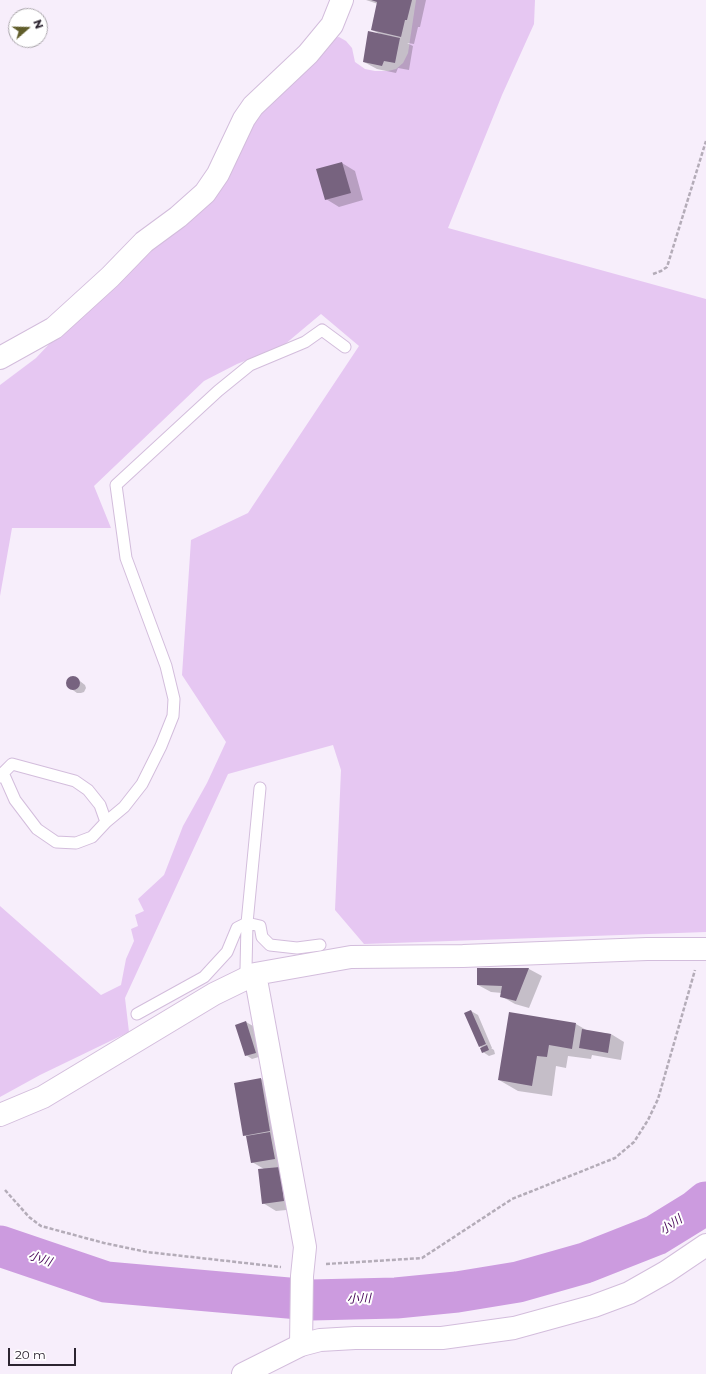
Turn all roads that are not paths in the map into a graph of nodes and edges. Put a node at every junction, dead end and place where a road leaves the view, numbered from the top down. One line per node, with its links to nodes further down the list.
1 (342, 0): 3 (street)
2 (344, 347): 6 (lane)
3 (0, 358)
4 (1, 775): 6 (lane); 6 (lane)
5 (260, 788): 7 (lane)
6 (106, 822)
7 (247, 923): 8 (lane); 10 (lane); 11 (lane)
8 (320, 945)
9 (704, 949): 10 (street)
10 (252, 975): 12 (street); 14 (street)
11 (137, 1014)
12 (0, 1115)
13 (706, 1245): 14 (street)
14 (302, 1334): 15 (street)
15 (243, 1374)

